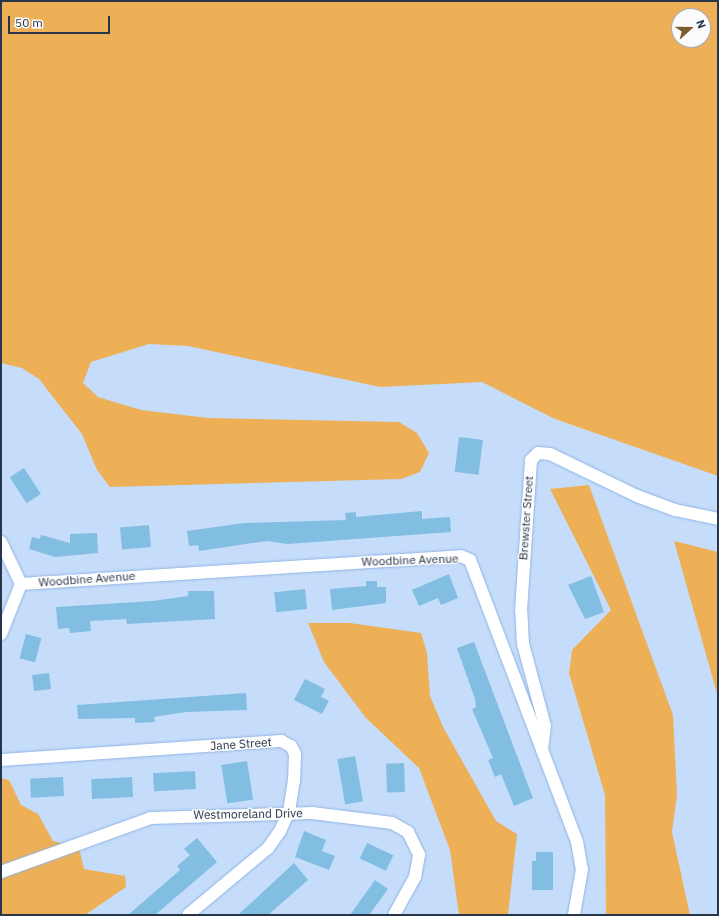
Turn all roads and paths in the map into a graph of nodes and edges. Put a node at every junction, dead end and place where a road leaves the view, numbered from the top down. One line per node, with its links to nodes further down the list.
1 (718, 519): 5 (street, Brewster Street)
2 (1, 542): 3 (street, Woodbine Avenue)
3 (21, 584): 4 (street); 5 (street, Woodbine Avenue)
4 (1, 634)
5 (542, 751): 11 (street, Woodbine Avenue)
6 (1, 760): 7 (street, Jane Street)
7 (289, 811): 8 (street, Westmoreland Drive); 9 (street, Jane Street); 10 (street, Westmoreland Drive)
8 (1, 872)
9 (188, 915)
10 (394, 915)
11 (574, 915)

